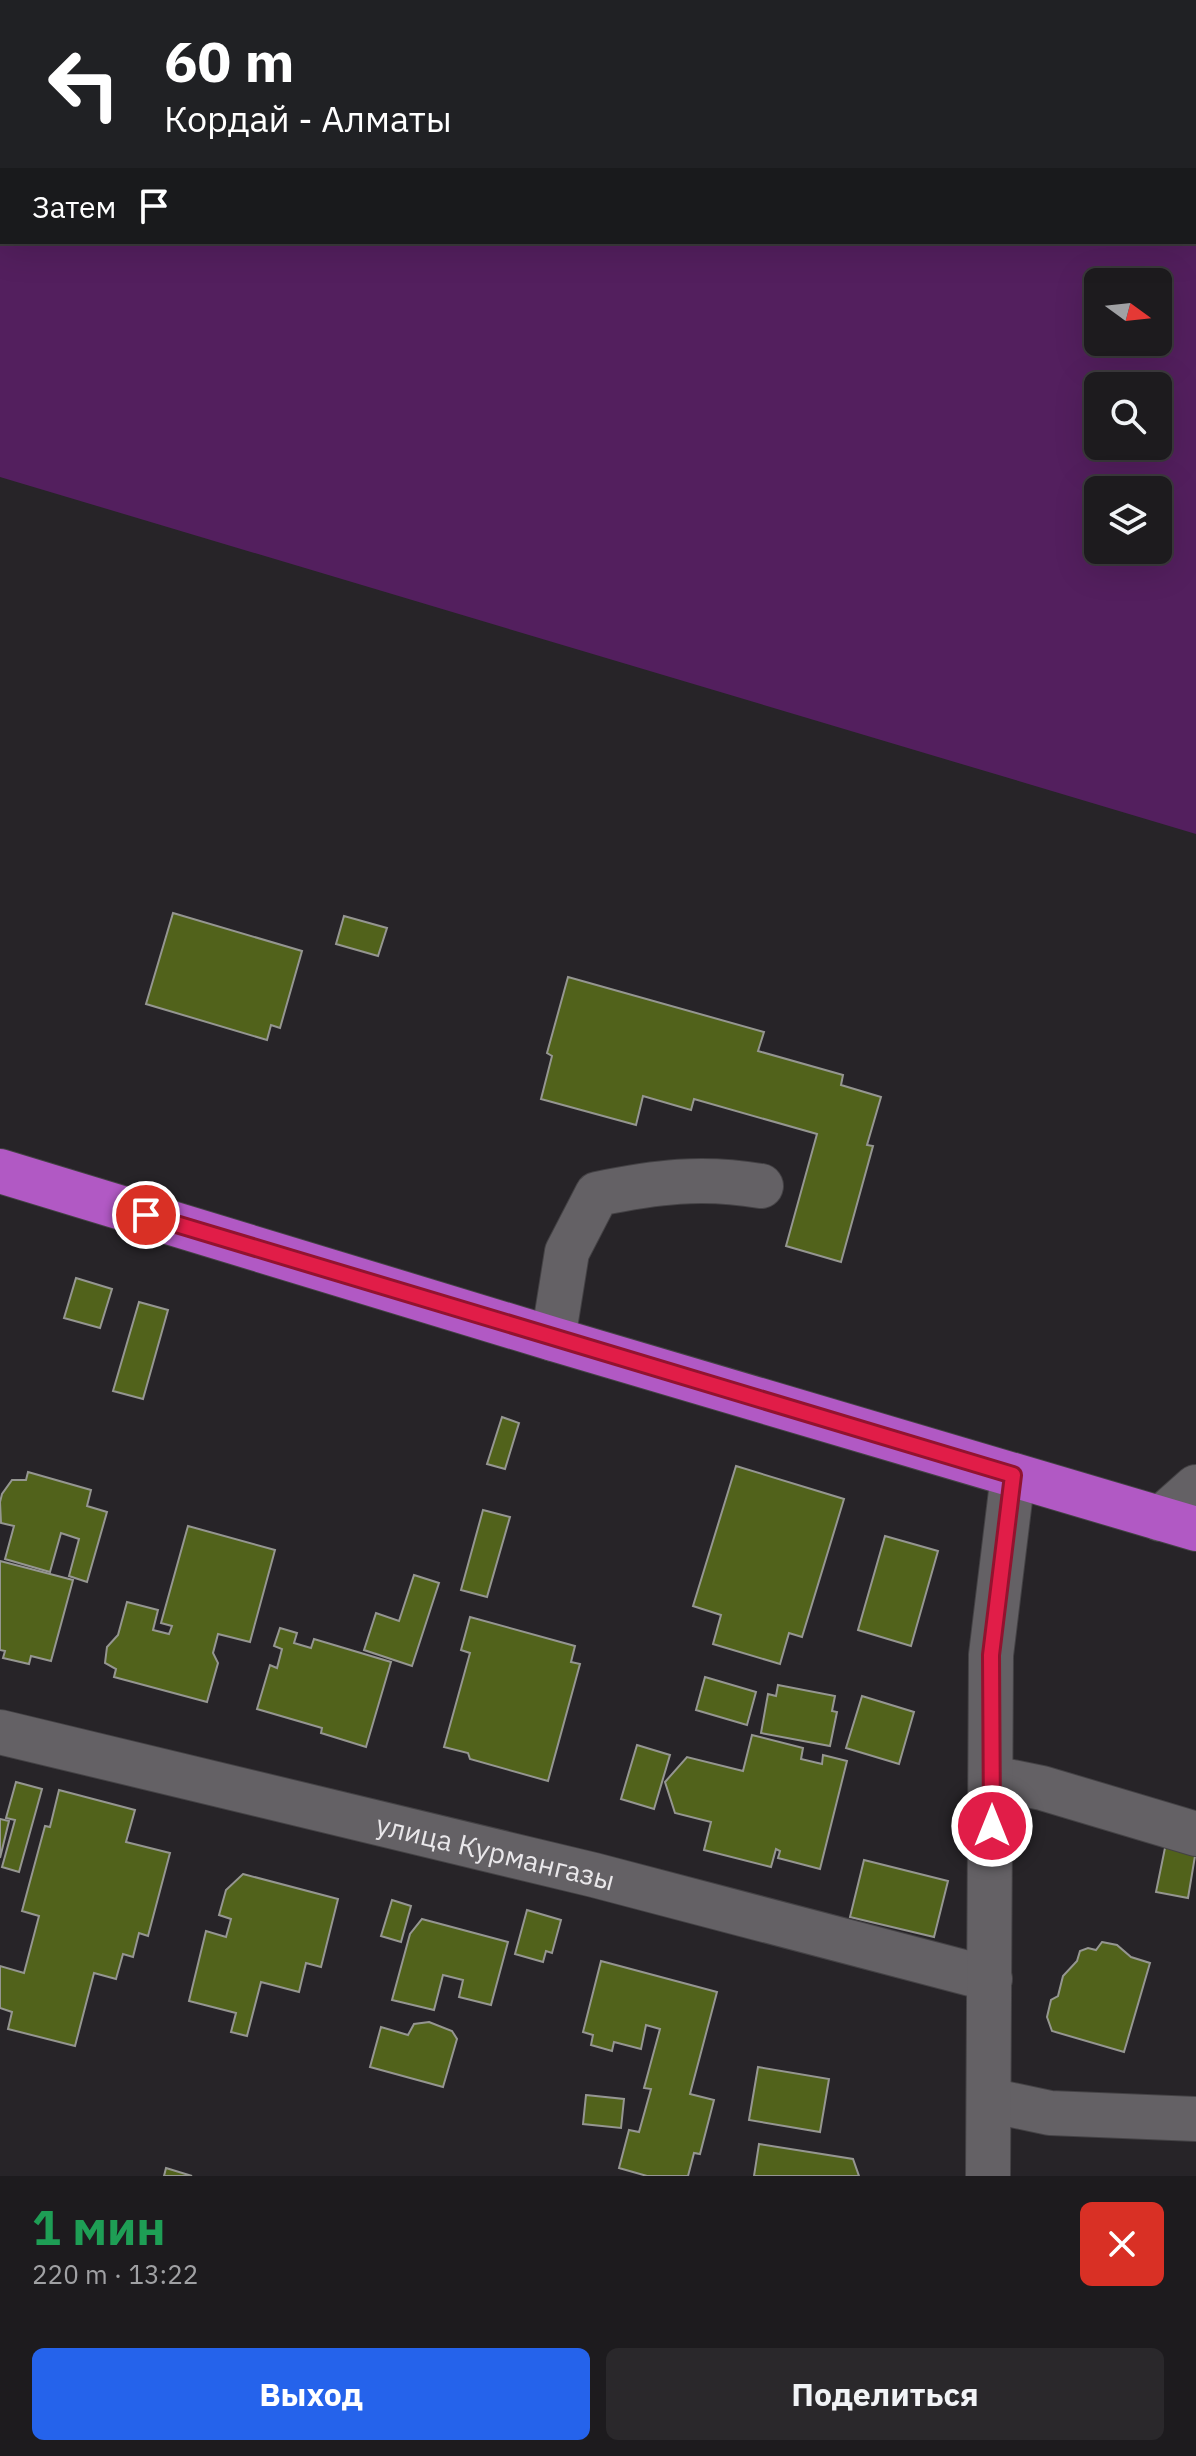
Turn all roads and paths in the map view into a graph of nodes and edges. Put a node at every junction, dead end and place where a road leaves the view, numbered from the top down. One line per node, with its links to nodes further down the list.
1 (0, 1171): 3 (highway)
2 (761, 1186): 3 (street)
3 (553, 1339): 4 (highway)
4 (1013, 1475): 6 (highway); 8 (street)
5 (1196, 1487): 6 (street)
6 (1178, 1524)
7 (0, 1732): 10 (street, улица Курмангазы)
8 (992, 1778): 9 (street); 10 (street)
9 (1196, 1834)
10 (990, 1979): 11 (street)
11 (989, 2100): 12 (street); 13 (street)
12 (1196, 2119)
13 (988, 2176)

